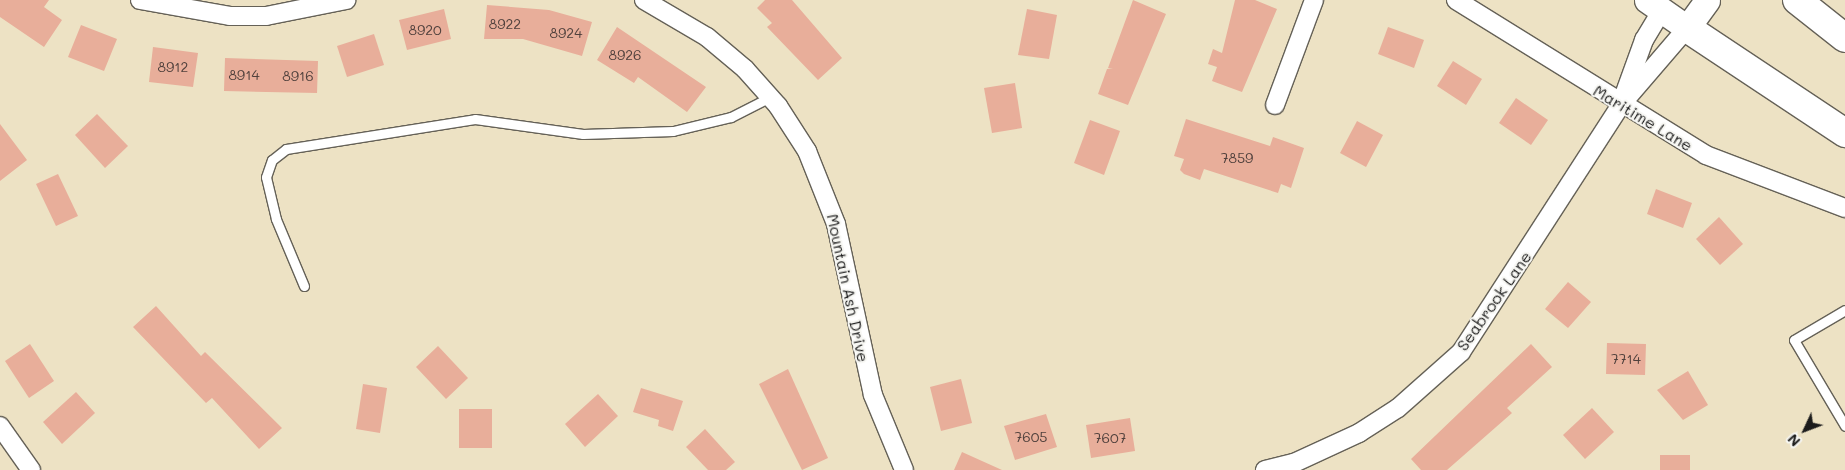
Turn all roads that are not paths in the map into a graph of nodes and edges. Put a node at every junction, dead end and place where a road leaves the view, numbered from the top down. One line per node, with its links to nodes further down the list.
1 (140, 0): 9 (street)
2 (346, 0): 9 (street)
3 (644, 0): 12 (street, Mountain Ash Drive)
4 (1314, 0): 13 (street)
5 (1456, 0): 14 (street, Maritime Lane)
6 (1707, 0): 10 (main road)
7 (1797, 0): 11 (highway)
8 (1659, 3): 10 (main road); 14 (street, Seabrook Lane)
9 (190, 5)
10 (1687, 28): 14 (street, Seabrook Lane); 15 (highway)
11 (1845, 38)
12 (770, 97): 17 (lane); 23 (street, Mountain Ash Drive)
13 (1275, 105)
14 (1621, 105): 16 (street, Maritime Lane); 21 (street, Seabrook Lane)
15 (1845, 133)
16 (1845, 208)
17 (304, 286)
18 (1845, 310): 20 (lane)
19 (0, 426): 22 (street)
20 (1845, 426)
21 (1295, 467): 24 (street, Seabrook Lane)
22 (31, 470)
23 (904, 470)
24 (1265, 470)

